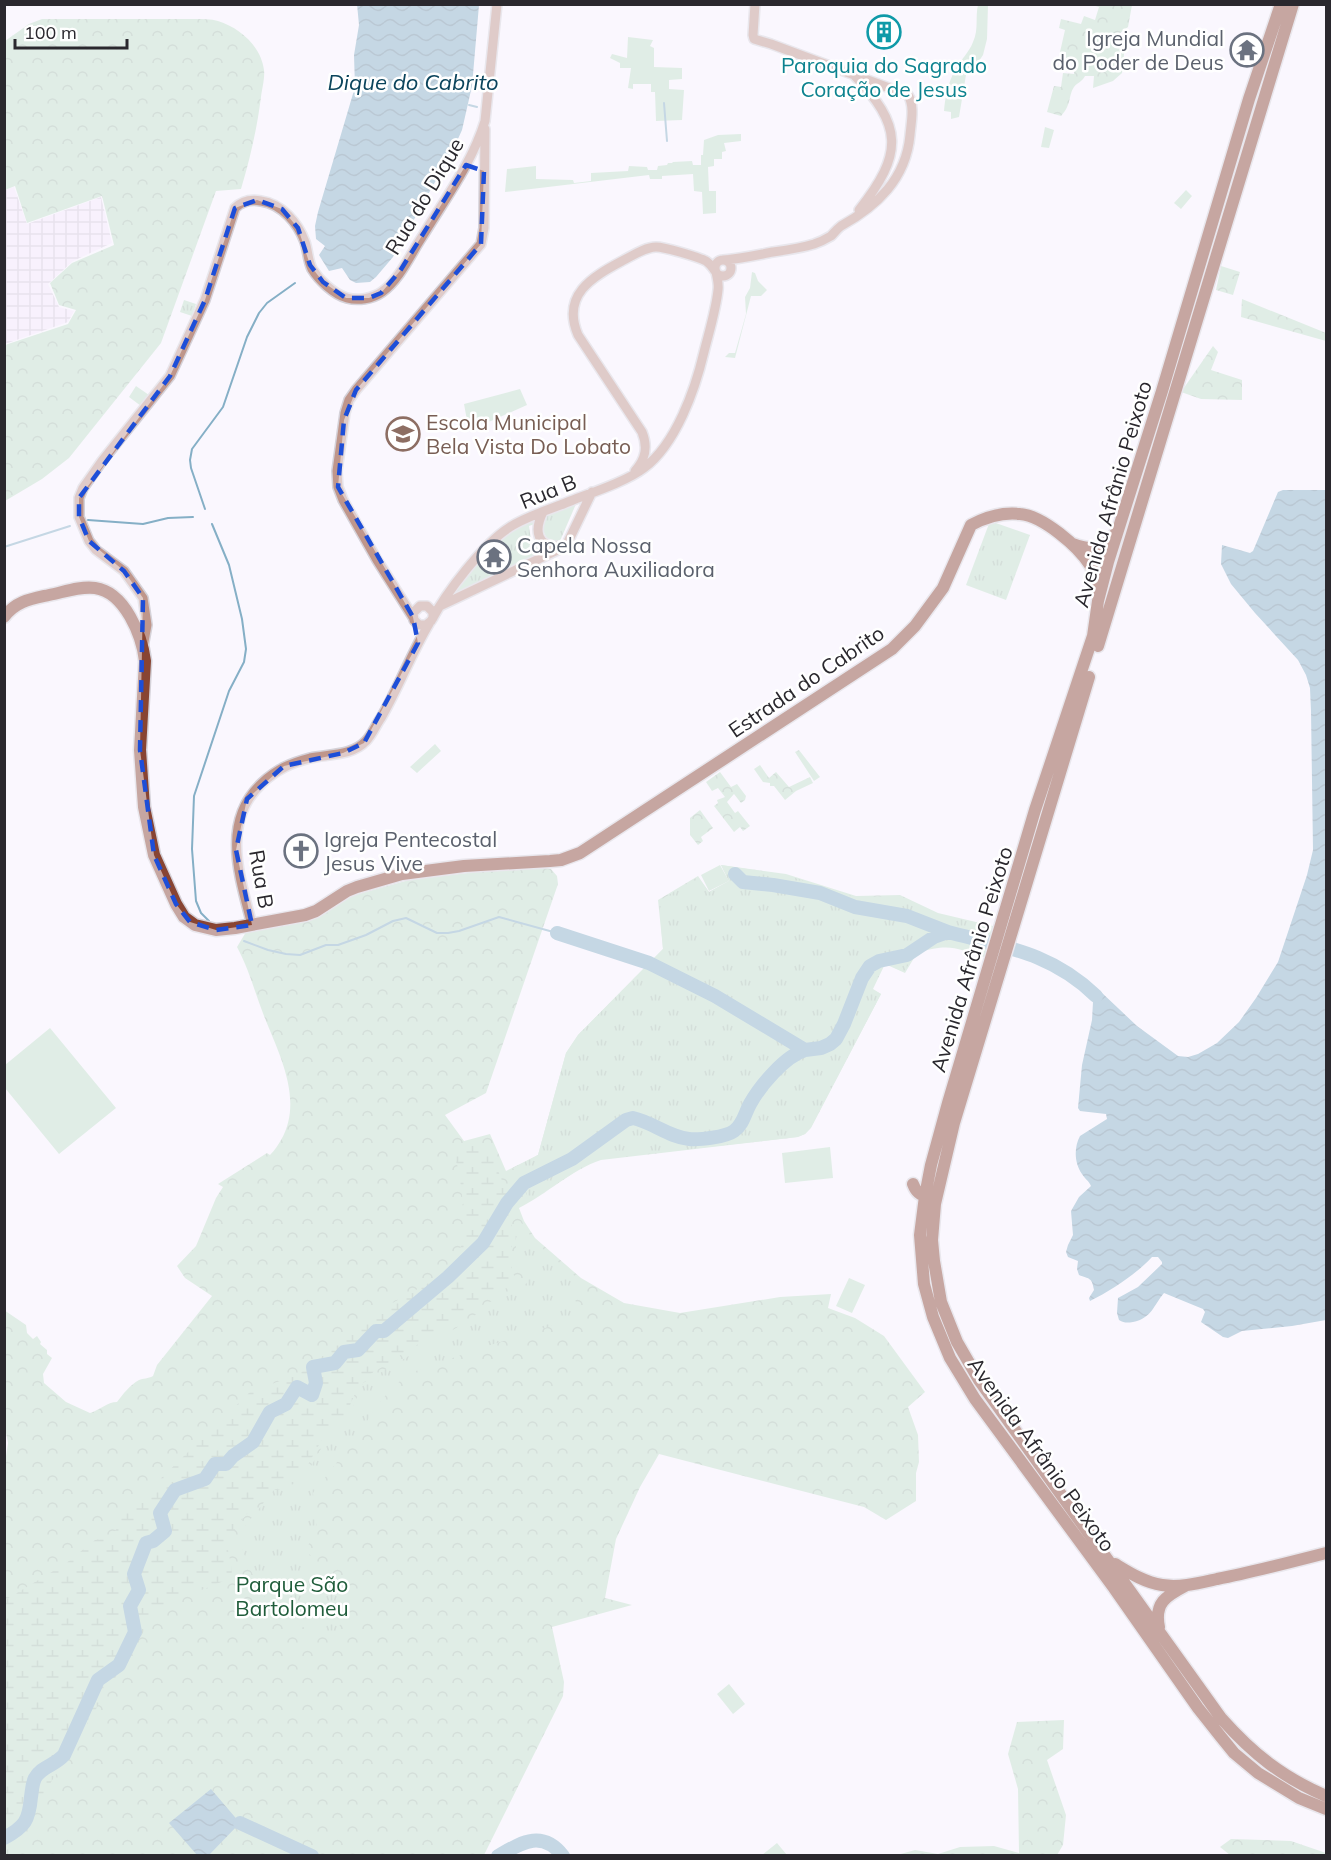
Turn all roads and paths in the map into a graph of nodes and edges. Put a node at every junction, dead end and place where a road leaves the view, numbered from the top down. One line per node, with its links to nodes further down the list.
1 (497, 4): 6 (street, Rua do Dique)
2 (755, 4): 5 (street)
3 (1281, 4): 21 (main road, Avenida Afrânio Peixoto)
4 (1293, 4): 27 (main road, Avenida Afrânio Peixoto)
5 (852, 73): 9 (street); 10 (street)
6 (485, 121): 7 (street, Rua do Dique); 8 (street)
7 (466, 165): 8 (street); 36 (street, Rua do Dique)
8 (484, 171): 28 (street)
9 (880, 180): 10 (street); 11 (street)
10 (890, 187): 11 (street)
11 (852, 219): 12 (street)
12 (742, 258): 13 (street); 16 (street)
13 (722, 260): 14 (street); 15 (street); 16 (street)
14 (706, 261): 15 (street); 18 (street)
15 (716, 271): 16 (street); 17 (street, Rua B)
16 (729, 272): 17 (street)
17 (718, 288): 18 (street, Rua B)
18 (631, 475): 19 (street, Rua B)
19 (592, 492): 20 (street, Rua B); 23 (street)
20 (543, 512): 23 (street); 31 (street, Rua B)
21 (1118, 531): 24 (main road); 25 (main road, Avenida Afrânio Peixoto)
22 (1072, 543): 24 (main road, Estrada do Cabrito); 26 (main road, Estrada do Cabrito); 37 (main road, Estrada do Cabrito)
23 (566, 546): 31 (street)
24 (1101, 547): 25 (main road)
25 (1106, 562): 26 (main road); 27 (main road); 29 (main road, Avenida Afrânio Peixoto)
26 (1091, 566): 29 (main road, Estrada do Cabrito)
27 (1122, 566): 38 (main road, Avenida Afrânio Peixoto)
28 (399, 595): 30 (street); 33 (street)
29 (1098, 601): 38 (main road, Avenida Afrânio Peixoto)
30 (425, 606): 31 (street); 33 (street); 34 (street)
31 (440, 606): 34 (street, Rua B)
32 (4, 617): 36 (main road)
33 (413, 618): 34 (street); 35 (street)
34 (431, 621): 35 (street, Rua B)
35 (418, 644): 37 (street, Rua B)
36 (143, 647): 37 (main road)
37 (252, 925)
38 (1007, 926): 39 (main road, Avenida Afrânio Peixoto)
39 (996, 966): 41 (main road, Avenida Afrânio Peixoto); 42 (main road, Avenida Afrânio Peixoto)
40 (913, 1184): 42 (main road)
41 (937, 1191): 42 (main road); 44 (main road, Avenida Afrânio Peixoto)
42 (925, 1196): 48 (main road, Avenida Afrânio Peixoto)
43 (1326, 1553): 45 (main road)
44 (1109, 1561): 45 (main road); 46 (main road, Avenida Afrânio Peixoto)
45 (1187, 1586): 46 (main road)
46 (1160, 1631): 47 (main road, Avenida Afrânio Peixoto)
47 (1326, 1796)
48 (1326, 1809)

